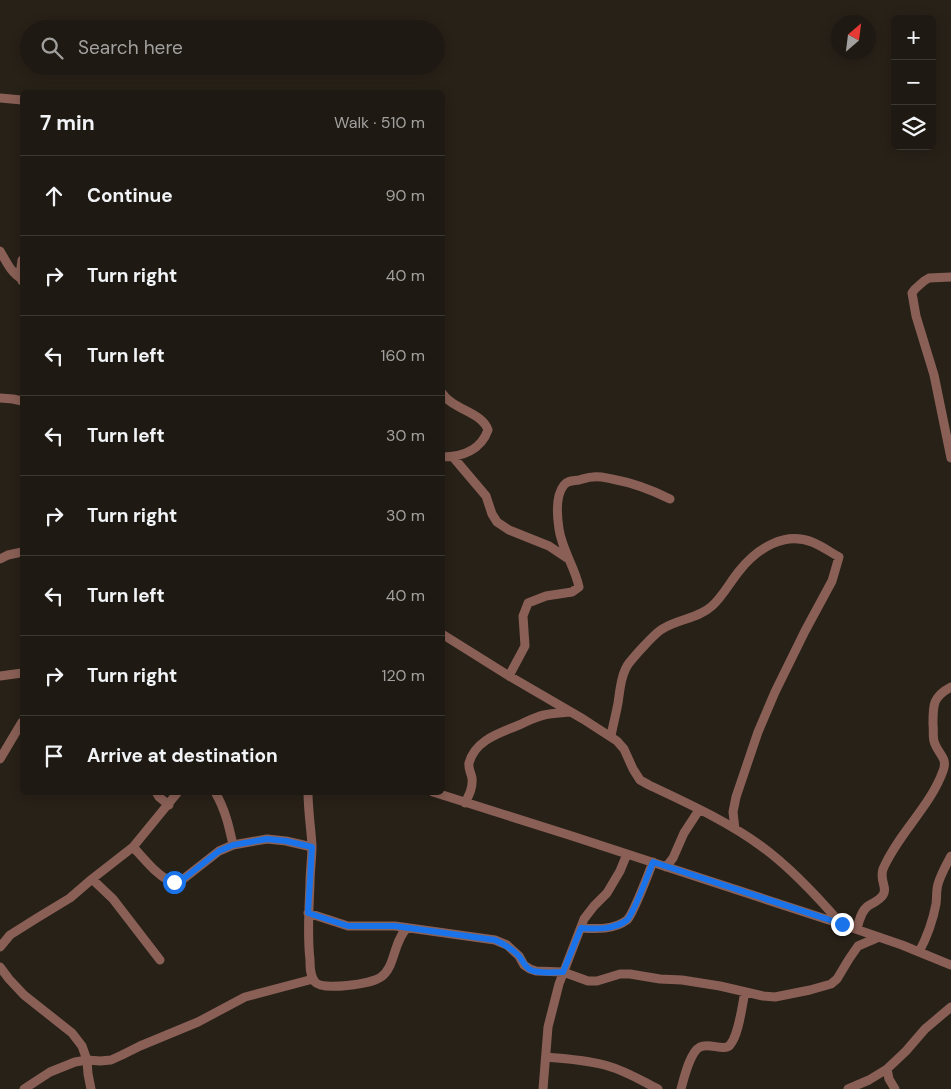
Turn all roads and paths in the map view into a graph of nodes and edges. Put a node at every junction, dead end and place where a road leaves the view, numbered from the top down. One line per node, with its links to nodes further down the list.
1 (0, 98): 2 (street)
2 (20, 100)
3 (0, 251): 5 (street)
4 (951, 278): 9 (street)
5 (20, 279)
6 (445, 397): 11 (street)
7 (0, 398): 8 (street)
8 (20, 401)
9 (950, 447): 12 (street)
10 (445, 456): 11 (street)
11 (453, 456): 15 (street)
12 (951, 458)
13 (670, 498): 15 (street)
14 (20, 552): 16 (street)
15 (568, 558): 20 (street)
16 (0, 559)
17 (445, 636): 20 (street)
18 (20, 673): 19 (street)
19 (0, 676)
20 (509, 676): 22 (street)
21 (951, 688): 47 (street)
22 (571, 712): 24 (street); 31 (street)
23 (20, 725): 25 (street)
24 (611, 736): 33 (street); 34 (street)
25 (0, 759)
26 (158, 795): 32 (street)
27 (176, 795): 32 (street)
28 (217, 795): 35 (street)
29 (308, 795): 37 (street)
30 (441, 795): 31 (street)
31 (464, 803): 38 (street)
32 (169, 805): 36 (street)
33 (699, 810): 34 (street); 41 (street)
34 (735, 829): 44 (street)
35 (233, 845): 36 (street); 37 (street)
36 (134, 847): 42 (street)
37 (312, 847): 43 (street)
38 (627, 854): 40 (street); 46 (street)
39 (951, 856): 50 (street)
40 (653, 862): 41 (street); 46 (street)
41 (666, 867): 44 (street)
42 (92, 879): 49 (street); 51 (street)
43 (308, 913): 45 (street); 55 (street)
44 (842, 924): 47 (street)
45 (407, 928): 54 (street); 55 (street)
46 (581, 928): 54 (street)
47 (857, 929): 48 (street)
48 (879, 938): 50 (street); 56 (street)
49 (0, 947)
50 (919, 952): 52 (street)
51 (160, 960)
52 (950, 962)
53 (0, 967): 59 (street)
54 (563, 972): 56 (street); 58 (street)
55 (313, 980): 59 (street)
56 (745, 992): 65 (street)
57 (951, 1007): 60 (street)
58 (546, 1057): 63 (street); 64 (street)
59 (87, 1060): 61 (street); 62 (street)
60 (887, 1070): 66 (street); 67 (street)
61 (24, 1089)
62 (91, 1089)
63 (543, 1089)
64 (658, 1089)
65 (681, 1089)
66 (848, 1089)
67 (895, 1089)

